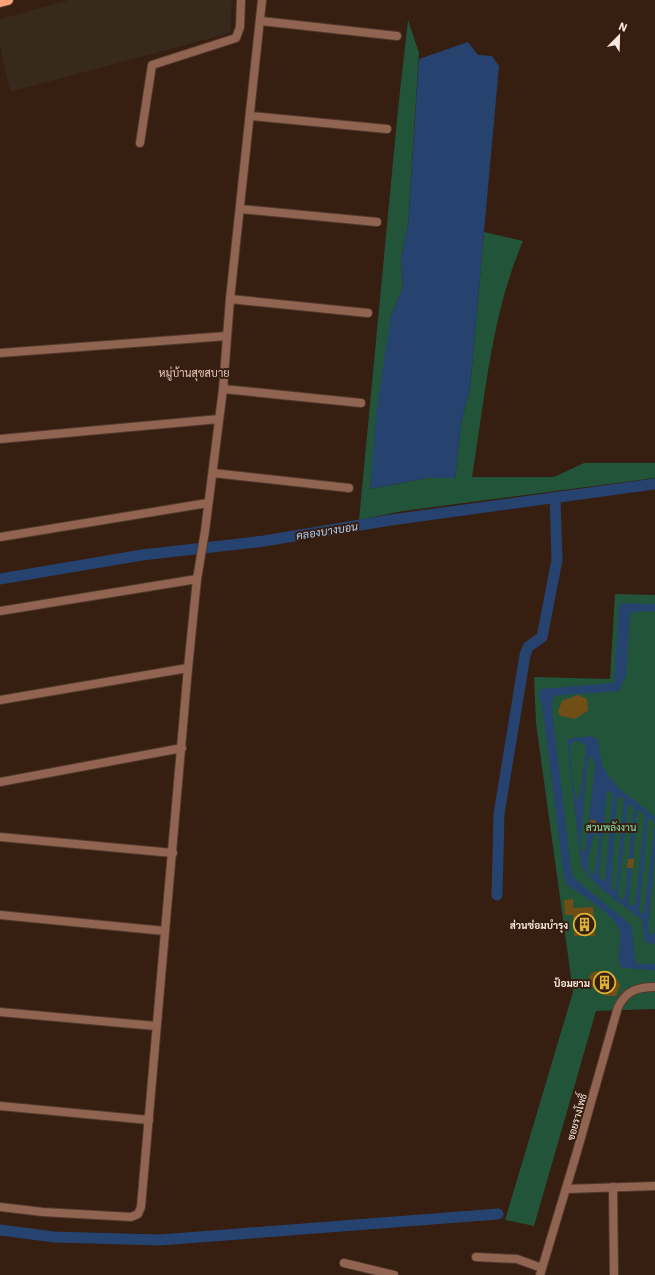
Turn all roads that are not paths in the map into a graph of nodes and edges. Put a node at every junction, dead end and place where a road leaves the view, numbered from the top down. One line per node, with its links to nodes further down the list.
1 (8, 0): 4 (main road)
2 (241, 0): 9 (street)
3 (262, 0): 5 (street)
4 (0, 2)
5 (261, 21): 6 (street); 7 (street)
6 (397, 36)
7 (251, 116): 8 (street); 10 (street)
8 (387, 130)
9 (140, 144)
10 (240, 209): 11 (street); 12 (street)
11 (377, 222)
12 (230, 299): 13 (street); 14 (street)
13 (368, 313)
14 (227, 336): 15 (street); 16 (street)
15 (0, 353)
16 (223, 389): 17 (street); 18 (street)
17 (361, 403)
18 (219, 419): 19 (street); 20 (street)
19 (0, 439)
20 (213, 473): 21 (street); 22 (street)
21 (349, 488)
22 (208, 503): 23 (street); 24 (street)
23 (0, 537)
24 (197, 579): 25 (street); 26 (street)
25 (0, 611)
26 (188, 668): 27 (street); 28 (street)
27 (0, 700)
28 (182, 748): 29 (street); 31 (street)
29 (0, 782)
30 (0, 837): 31 (street)
31 (173, 853): 33 (street)
32 (0, 915): 33 (street)
33 (165, 931): 36 (street)
34 (655, 987): 41 (street, ซอยรางโพธิ์)
35 (0, 1012): 36 (street)
36 (156, 1026): 38 (street)
37 (0, 1106): 38 (street)
38 (149, 1120): 42 (street)
39 (655, 1186): 40 (street)
40 (613, 1187): 41 (street); 47 (street)
41 (566, 1189): 45 (street, ซอยรางโพธิ์)
42 (0, 1207)
43 (476, 1257): 45 (street)
44 (344, 1263): 46 (street)
45 (541, 1271)
46 (394, 1275)
47 (614, 1275)

